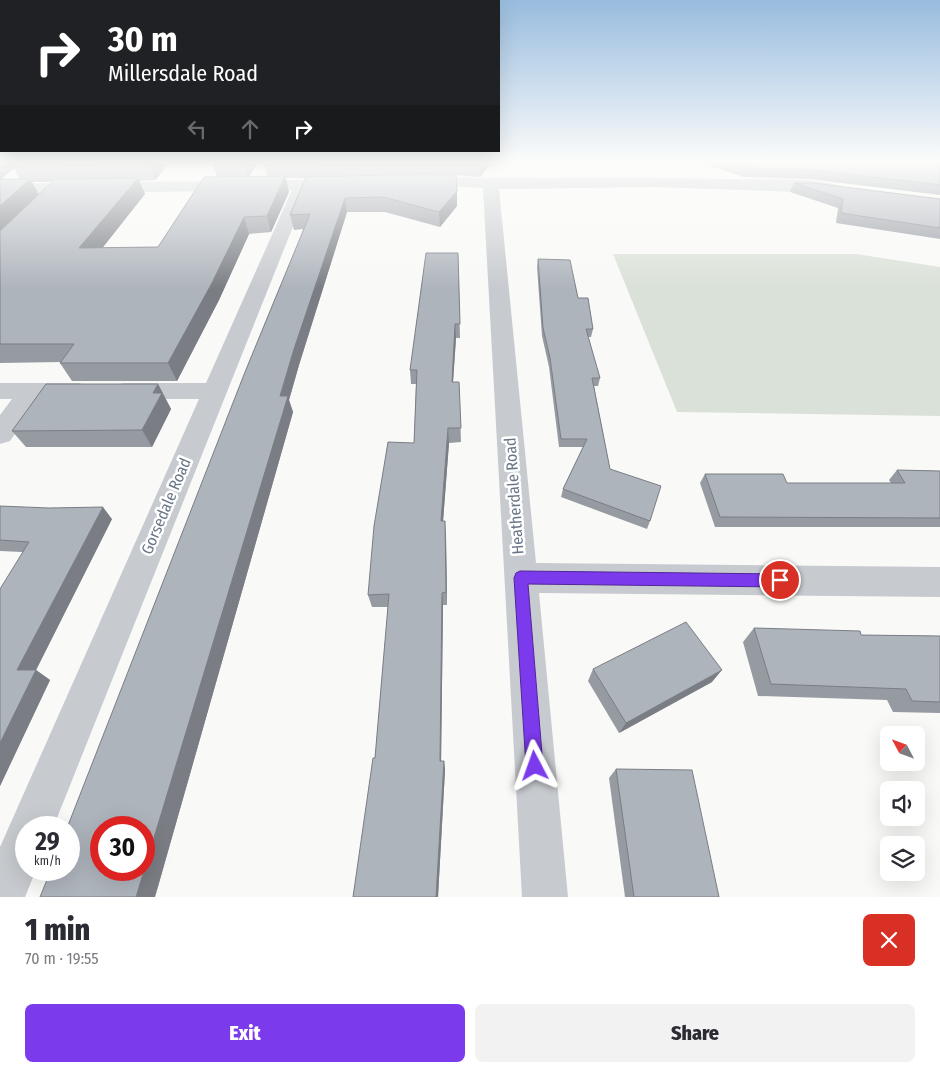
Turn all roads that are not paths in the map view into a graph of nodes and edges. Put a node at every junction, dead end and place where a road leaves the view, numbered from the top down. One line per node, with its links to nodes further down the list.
1 (42, 205): 4 (street)
2 (294, 205): 7 (street, Gorsedale Road)
3 (493, 205): 9 (street, Heatherdale Road)
4 (40, 207)
5 (0, 391): 6 (street)
6 (32, 391): 7 (street); 8 (street)
7 (215, 391): 11 (street, Gorsedale Road)
8 (0, 434)
9 (520, 578): 10 (street); 14 (street, Heatherdale Road)
10 (940, 582)
11 (37, 816)
12 (15, 866): 13 (street)
13 (2, 897)
14 (545, 897)

